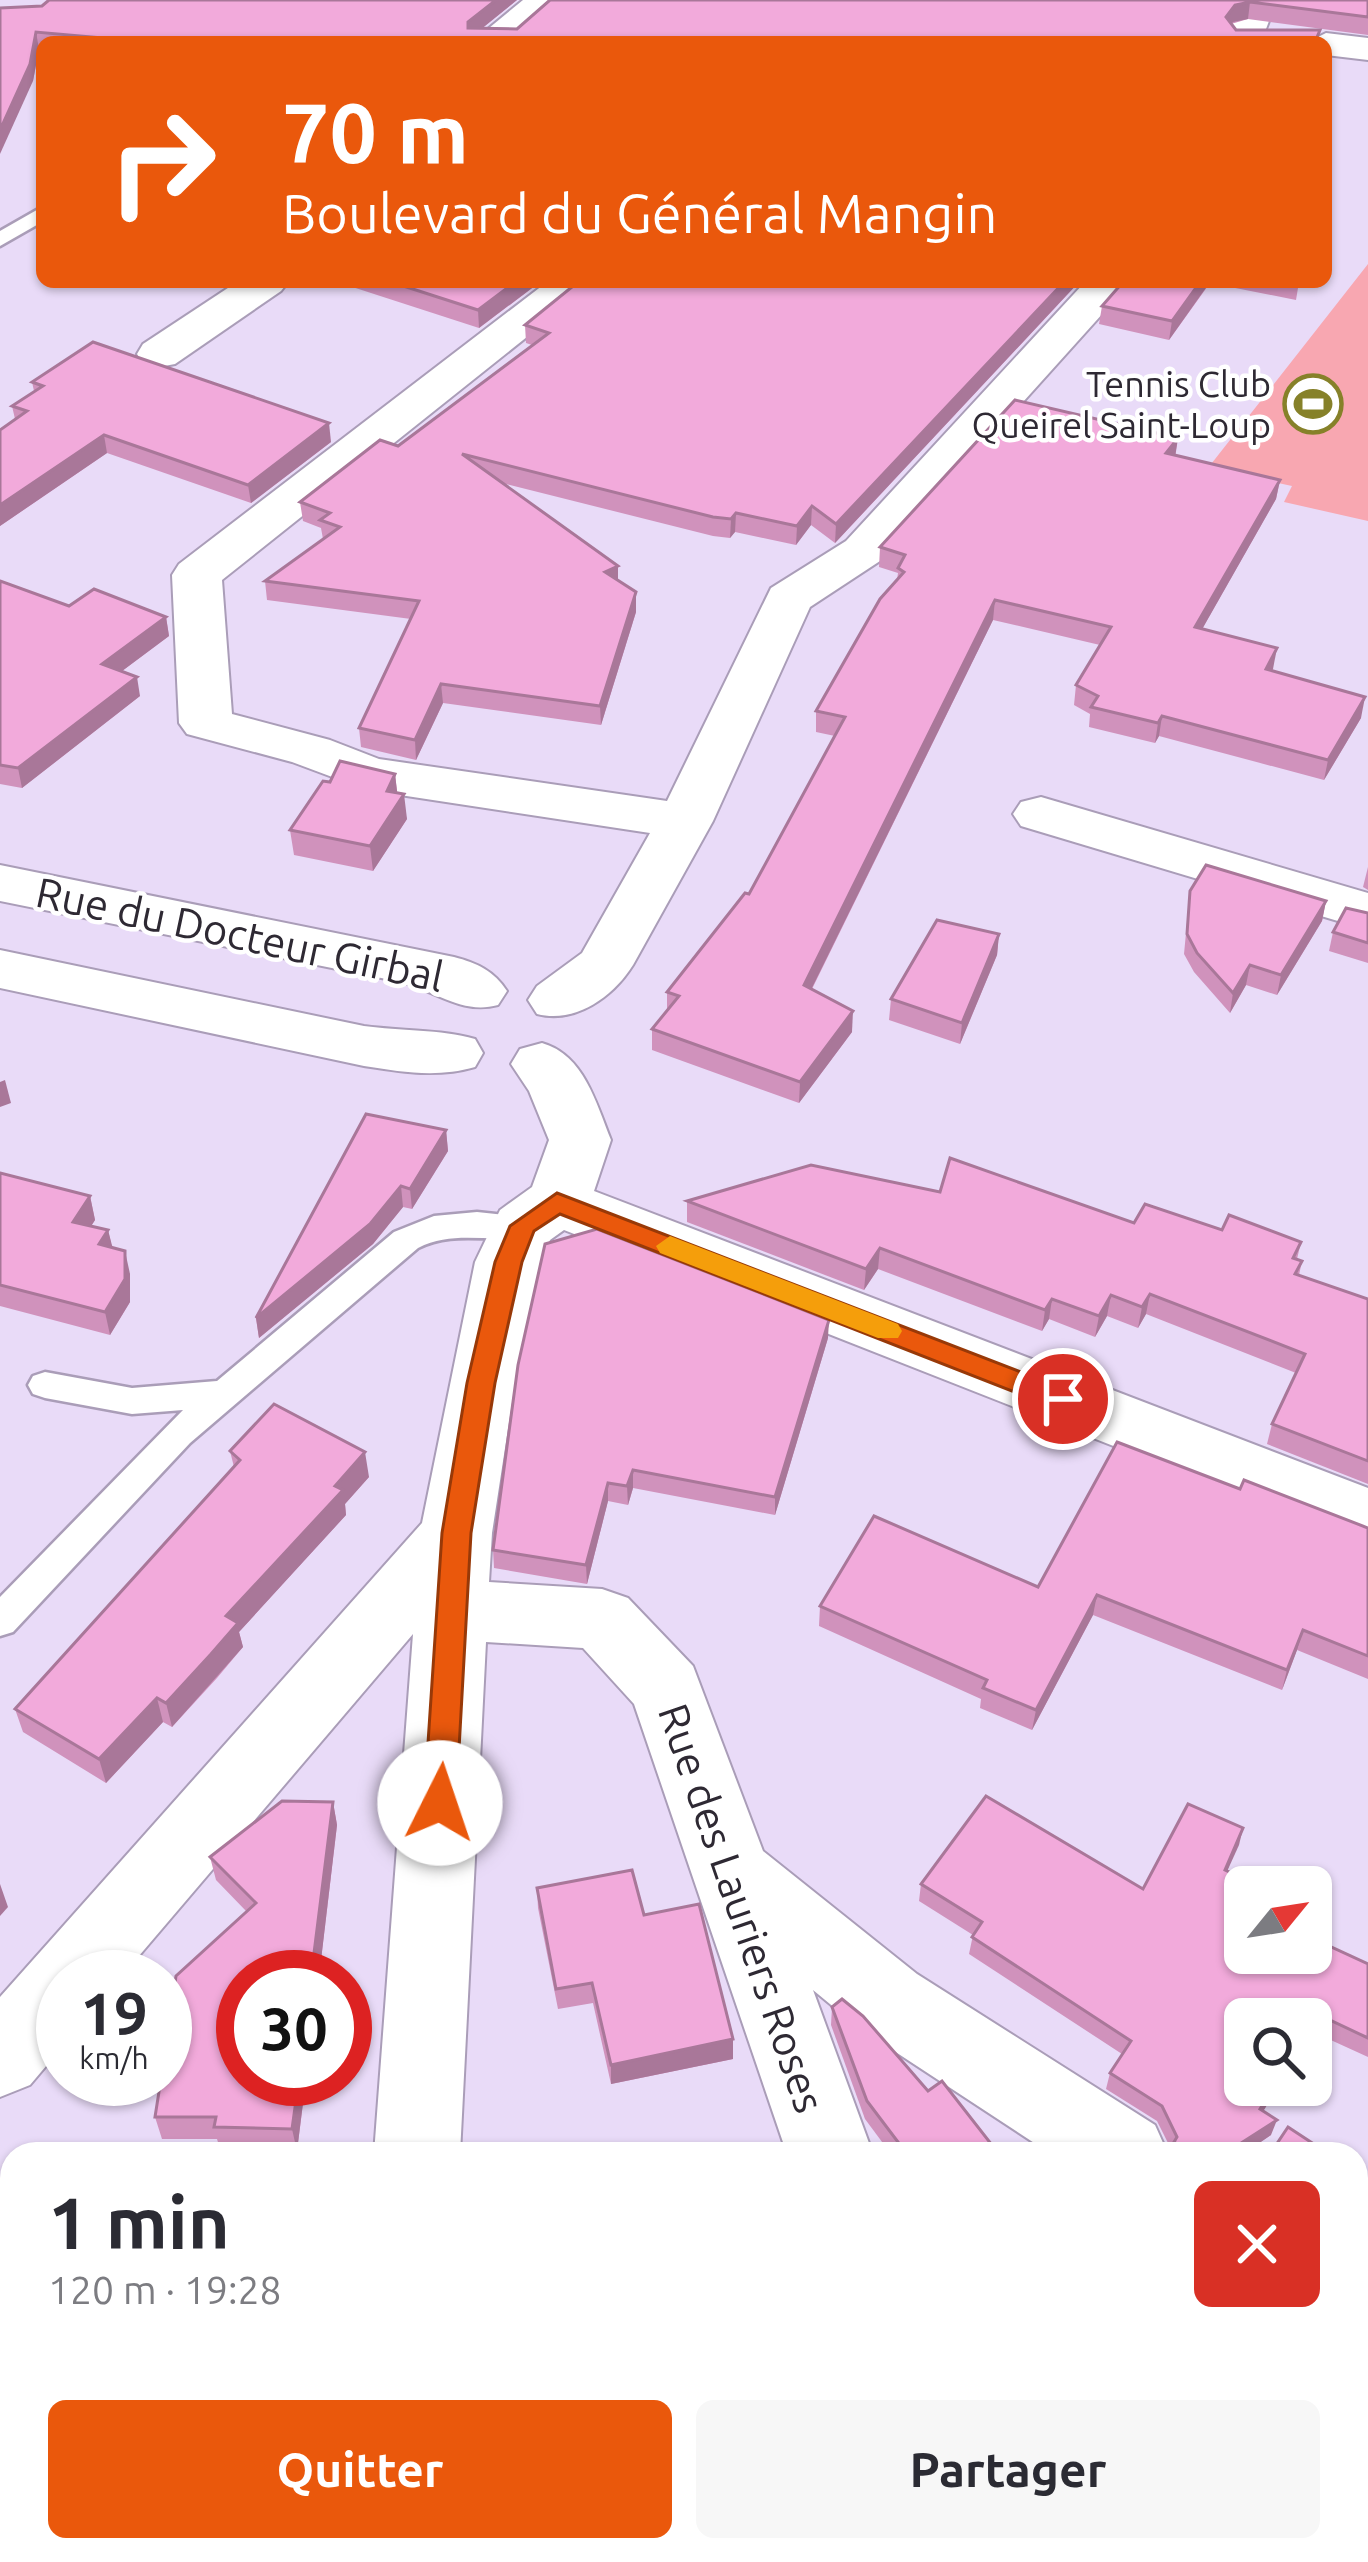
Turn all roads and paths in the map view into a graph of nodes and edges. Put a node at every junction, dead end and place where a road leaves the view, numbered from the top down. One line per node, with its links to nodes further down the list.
1 (547, 0): 3 (street)
2 (1249, 25): 4 (street)
3 (498, 36)
4 (1290, 36)
5 (1332, 45): 6 (street)
6 (1368, 49)
7 (36, 217): 8 (lane)
8 (0, 240)
9 (257, 288): 12 (street)
10 (566, 288): 13 (street)
11 (1103, 288): 13 (street)
12 (159, 354)
13 (692, 806): 19 (street)
14 (1041, 814): 16 (street)
15 (0, 883): 18 (street, Rue du Docteur Girbal)
16 (1368, 912)
17 (0, 969): 20 (street, Rue du Docteur Girbal)
18 (477, 991): 19 (street, Rue du Docteur Girbal); 20 (street, Rue du Docteur Girbal)
19 (558, 1000): 21 (street)
20 (453, 1053): 21 (street, Rue du Docteur Girbal)
21 (542, 1064): 22 (street)
22 (540, 1214): 24 (lane); 25 (street); 26 (street)
23 (45, 1384): 24 (lane)
24 (222, 1394): 28 (lane)
25 (1368, 1518)
26 (457, 1533): 27 (street); 30 (street)
27 (452, 1610): 29 (street, Rue des Lauriers Roses); 33 (street)
28 (0, 1621)
29 (730, 1873): 34 (street, Rue des Lauriers Roses); 35 (street)
30 (94, 1950)
31 (36, 2016): 32 (street)
32 (0, 2058)
33 (418, 2142)
34 (826, 2142)
35 (1105, 2142)

